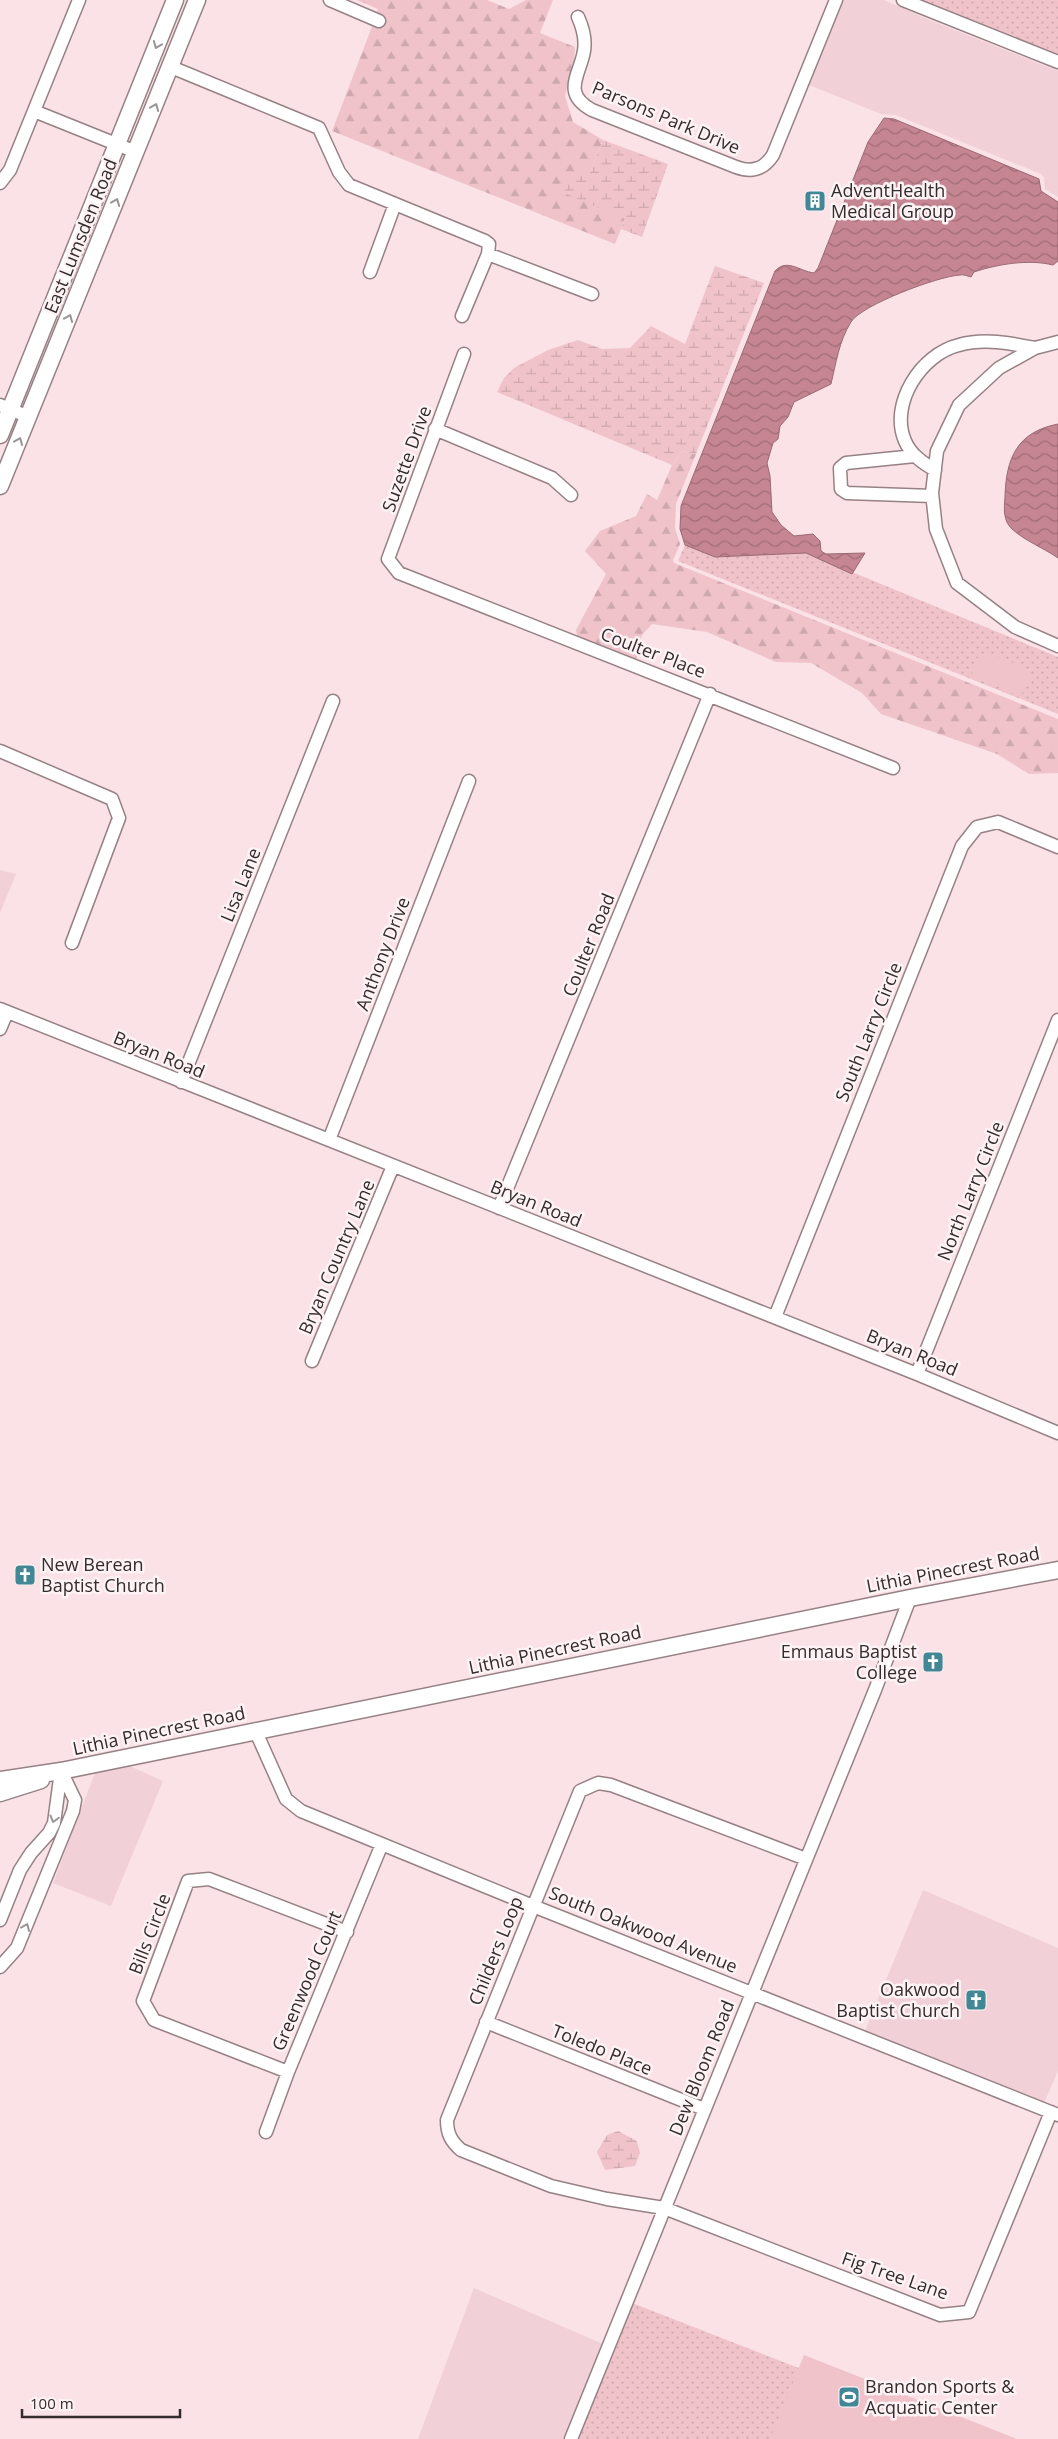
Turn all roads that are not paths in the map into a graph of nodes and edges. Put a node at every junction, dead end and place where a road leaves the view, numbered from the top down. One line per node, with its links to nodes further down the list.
1 (79, 0): 11 (street)
2 (175, 0): 12 (main road, East Lumsden Road, one-way to 12)
3 (198, 0): 10 (main road, East Lumsden Road)
4 (330, 0): 8 (street)
5 (836, 0): 7 (street, Parsons Park Drive)
6 (903, 0): 9 (street)
7 (578, 17)
8 (379, 21)
9 (1058, 62)
10 (171, 67): 13 (main road, East Lumsden Road, one-way to 10); 15 (street)
11 (34, 112): 12 (street); 14 (street)
12 (117, 145): 13 (street); 23 (main road, East Lumsden Road)
13 (136, 152): 24 (main road, East Lumsden Road, one-way to 13)
14 (0, 183)
15 (395, 204): 16 (street); 17 (street)
16 (488, 254): 18 (street); 19 (street)
17 (370, 272)
18 (592, 294)
19 (462, 316)
20 (1058, 342): 21 (street)
21 (1035, 348): 27 (street); 28 (street)
22 (464, 354): 25 (street, Suzette Drive)
23 (5, 407): 24 (street); 26 (main road, East Lumsden Road)
24 (29, 417): 29 (main road, East Lumsden Road, one-way to 24)
25 (435, 429): 30 (street); 32 (street, Suzette Drive)
26 (0, 435)
27 (915, 456): 28 (street); 31 (street)
28 (935, 470): 31 (street)
29 (0, 486)
30 (571, 496)
31 (932, 496): 33 (street)
32 (399, 573): 34 (street, Coulter Place)
33 (1058, 646)
34 (710, 694): 37 (street, Coulter Place); 47 (street, Coulter Road)
35 (333, 701): 44 (street, Lisa Lane)
36 (0, 751): 40 (street)
37 (893, 768)
38 (469, 781): 45 (street, Anthony Drive)
39 (1058, 847): 48 (street, South Larry Circle)
40 (72, 944)
41 (4, 1011): 43 (street); 44 (street, Bryan Road)
42 (1058, 1020): 50 (street, North Larry Circle)
43 (0, 1029)
44 (181, 1082): 45 (street, Bryan Road)
45 (329, 1140): 46 (street, Bryan Road)
46 (394, 1166): 47 (street, Bryan Road); 49 (street, Bryan Country Lane)
47 (499, 1208): 48 (street, Bryan Road)
48 (774, 1317): 50 (street, Bryan Road)
49 (312, 1360)
50 (917, 1374): 51 (street, Bryan Road)
51 (1058, 1433)
52 (1058, 1570): 53 (main road, Lithia Pinecrest Road)
53 (910, 1598): 54 (main road, Lithia Pinecrest Road); 59 (street, Dew Bloom Road)
54 (256, 1732): 55 (main road, Lithia Pinecrest Road); 58 (street, South Oakwood Avenue)
55 (61, 1772): 56 (main road, Lithia Pinecrest Road); 57 (main road, Lithia Pinecrest Road); 61 (street, one-way to 61); 63 (street, one-way to 55)
56 (0, 1780)
57 (0, 1793)
58 (382, 1844): 60 (street, South Oakwood Avenue); 62 (street, Greenwood Court)
59 (806, 1859): 60 (street, Childers Loop); 64 (street, Dew Bloom Road)
60 (533, 1906): 64 (street, South Oakwood Avenue); 65 (street, Childers Loop)
61 (0, 1920)
62 (347, 1932): 66 (street, Greenwood Court); 66 (street, Bills Circle)
63 (0, 1967)
64 (752, 1992): 67 (street, Dew Bloom Road); 68 (street, South Oakwood Avenue)
65 (486, 2022): 67 (street, Toledo Place); 70 (street, Childers Loop)
66 (288, 2072): 69 (street, Greenwood Court)
67 (704, 2109): 70 (street, Dew Bloom Road)
68 (1055, 2113): 70 (street, Fig Tree Lane)
69 (266, 2132)
70 (664, 2208): 71 (street, Dew Bloom Road)
71 (571, 2439)

